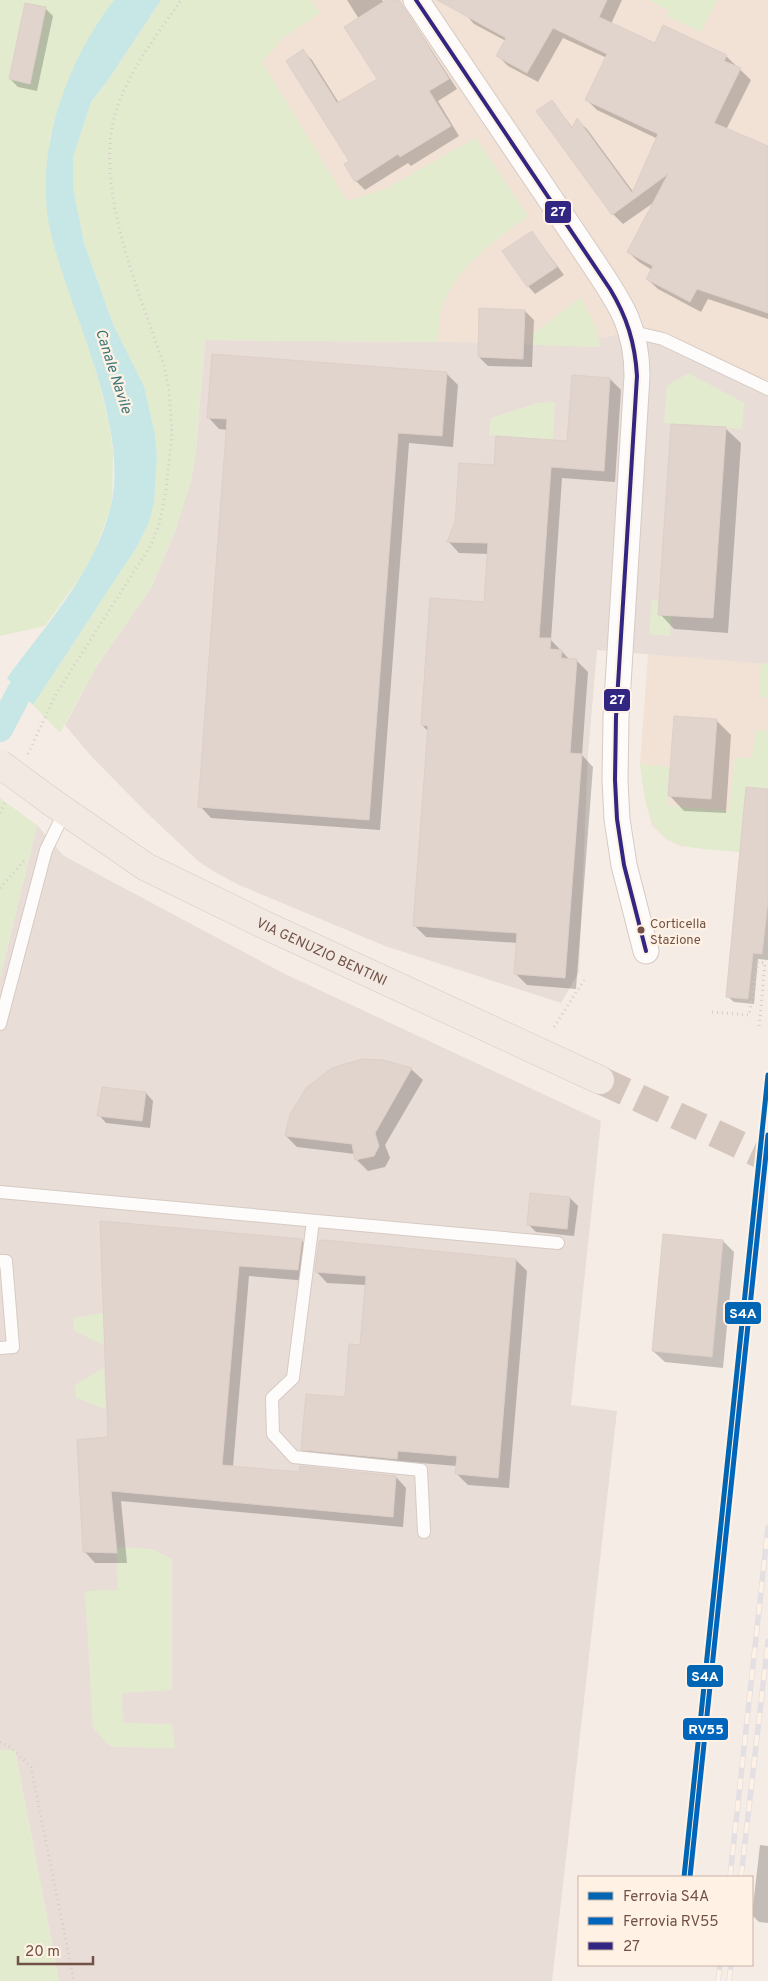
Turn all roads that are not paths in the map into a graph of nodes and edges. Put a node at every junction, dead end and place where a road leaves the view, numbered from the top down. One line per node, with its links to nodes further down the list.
1 (416, 0): 2 (street)
2 (633, 332): 3 (lane); 6 (street)
3 (768, 389)
4 (0, 764): 5 (main road, VIA GENUZIO BENTINI, bridge)
5 (59, 807): 7 (lane); 8 (main road, VIA GENUZIO BENTINI)
6 (646, 951)
7 (0, 1024)
8 (600, 1080)
9 (0, 1192): 10 (lane)
10 (313, 1220): 11 (lane); 14 (lane)
11 (558, 1243)
12 (0, 1261): 13 (lane)
13 (0, 1348)
14 (424, 1532)

